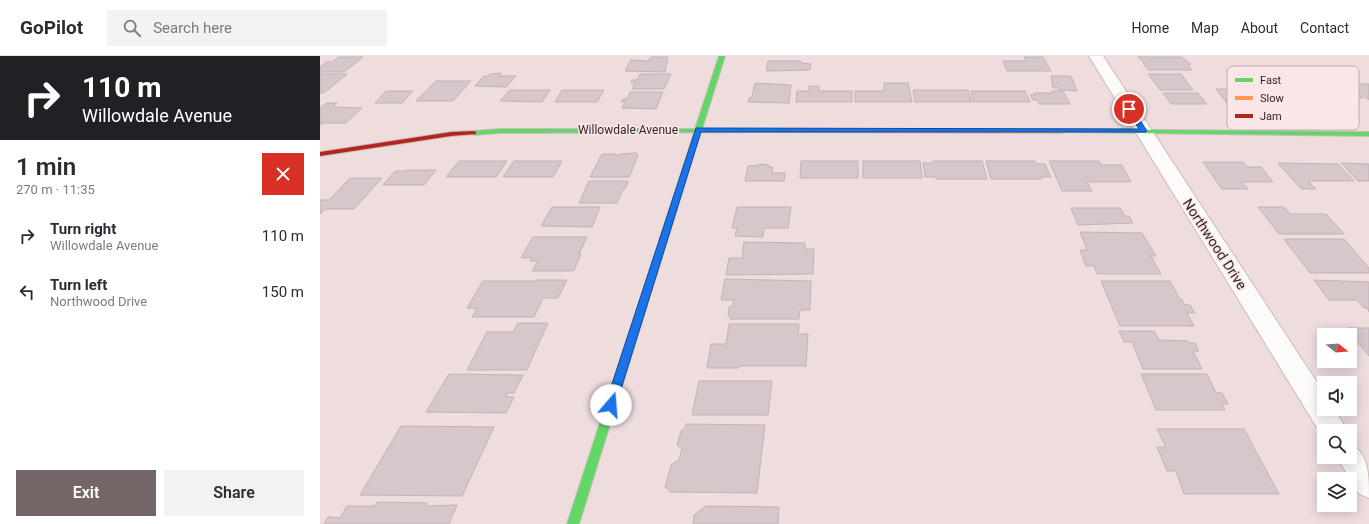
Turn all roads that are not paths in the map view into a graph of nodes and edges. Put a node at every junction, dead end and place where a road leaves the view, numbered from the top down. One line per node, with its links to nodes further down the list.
1 (722, 56): 3 (street)
2 (1096, 56): 4 (street, Northwood Drive)
3 (698, 130): 4 (street, Willowdale Avenue); 6 (street, Willowdale Avenue); 10 (street)
4 (1143, 131): 5 (street, Willowdale Avenue); 7 (street, Northwood Drive)
5 (1369, 134)
6 (320, 154)
7 (1330, 424)
8 (1355, 464): 9 (street)
9 (1369, 485)
10 (573, 524)

